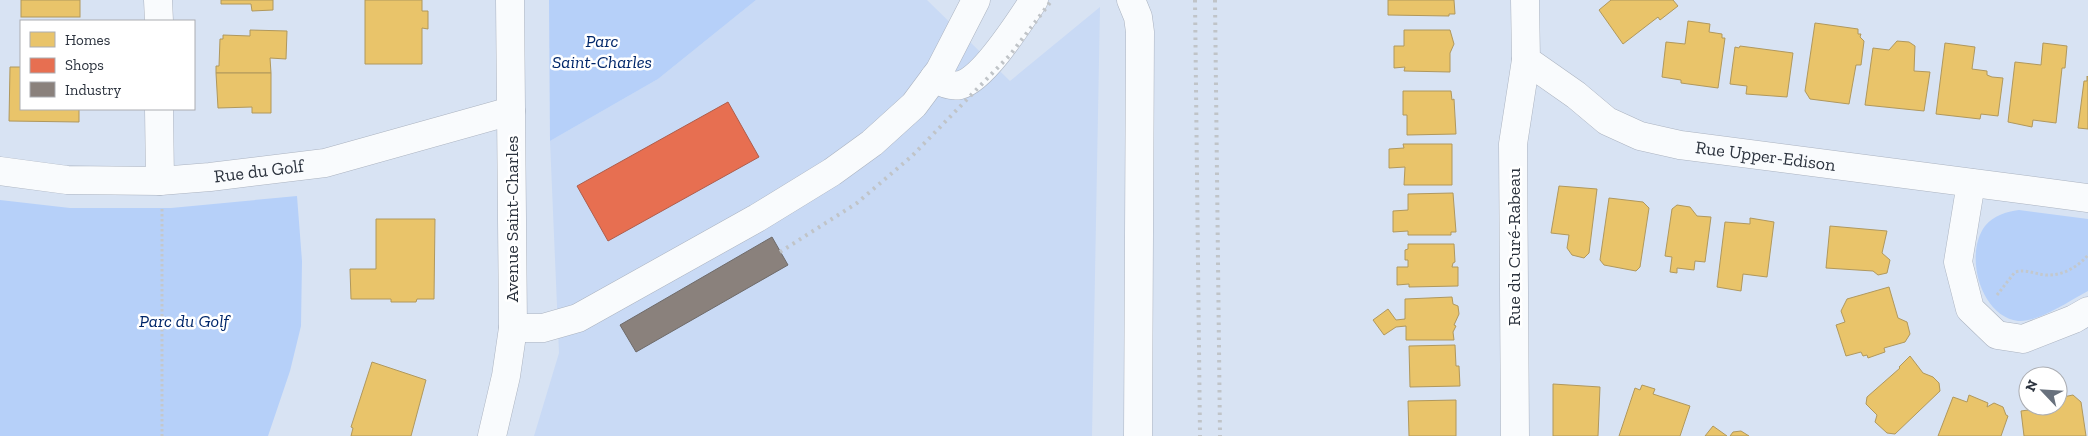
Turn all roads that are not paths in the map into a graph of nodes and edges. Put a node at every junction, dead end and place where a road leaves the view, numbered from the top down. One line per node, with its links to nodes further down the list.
1 (158, 0): 7 (street)
2 (510, 0): 11 (street, Avenue Saint-Charles)
3 (976, 0): 9 (street)
4 (1034, 0): 9 (street)
5 (1130, 0): 19 (street)
6 (1525, 0): 8 (street)
7 (159, 20)
8 (1526, 60): 14 (street, Rue Upper-Edison); 20 (street, Rue du Curé-Rabeau)
9 (934, 78): 17 (street)
10 (159, 110): 13 (street)
11 (511, 111): 13 (street, Rue du Golf); 17 (street, Avenue Saint-Charles)
12 (0, 171): 13 (street, Rue du Golf)
13 (160, 181)
14 (1971, 183): 15 (street, Rue Upper-Edison); 16 (street)
15 (2088, 198)
16 (2088, 311)
17 (513, 328): 18 (street, Avenue Saint-Charles)
18 (492, 436)
19 (1138, 436)
20 (1515, 436)

